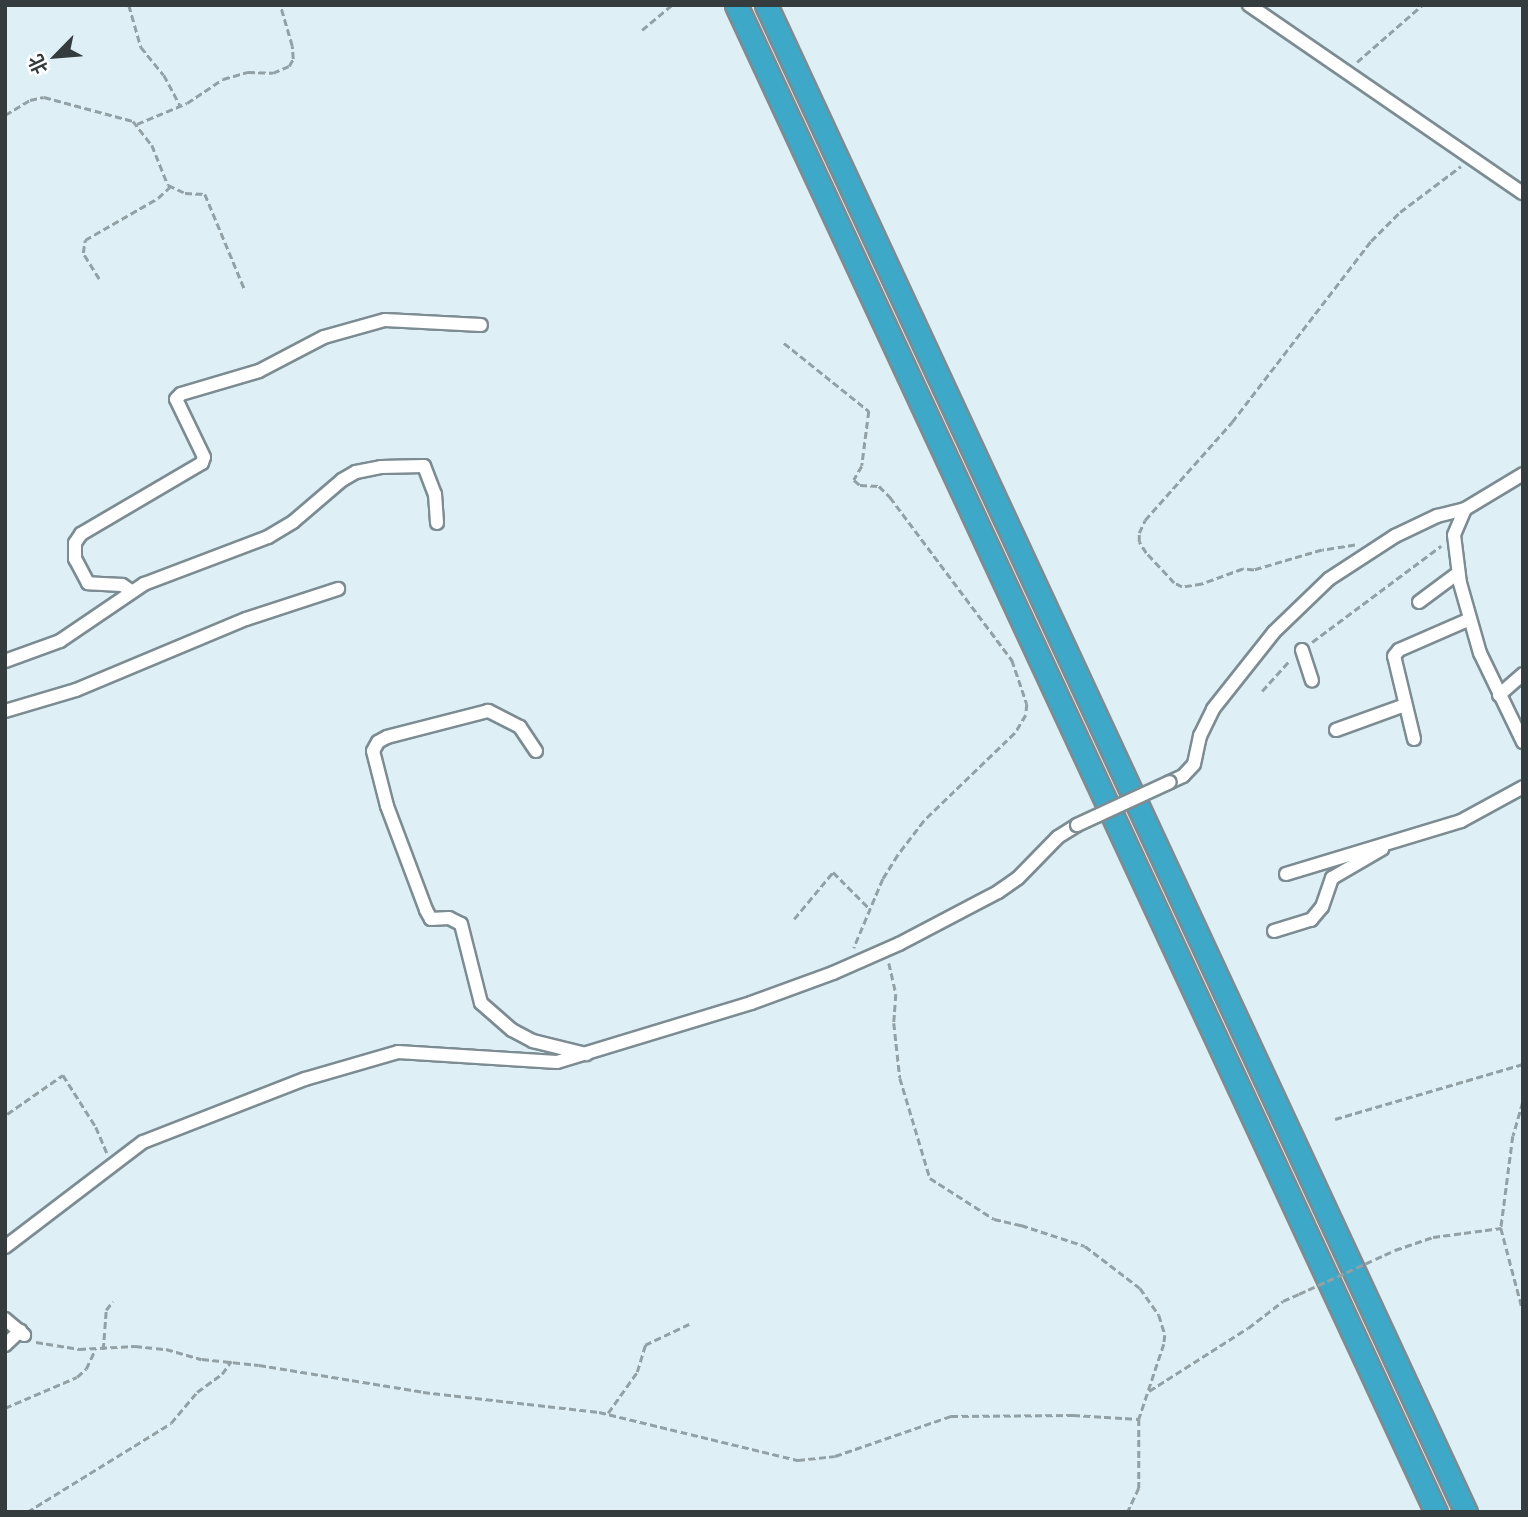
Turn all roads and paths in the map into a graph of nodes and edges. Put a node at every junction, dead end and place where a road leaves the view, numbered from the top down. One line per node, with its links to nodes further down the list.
1 (129, 5): 10 (path)
2 (281, 5): 10 (path)
3 (672, 5): 8 (path)
4 (736, 5): 73 (highway)
5 (766, 5): 74 (highway)
6 (1249, 5): 9 (street)
7 (1422, 5): 9 (path)
8 (642, 30)
9 (1347, 72): 13 (street)
10 (180, 105): 12 (path)
11 (5, 115): 12 (path)
12 (137, 124): 14 (path)
13 (1472, 156): 15 (street); 24 (path)
14 (170, 187): 16 (path); 17 (path)
15 (1523, 193)
16 (99, 279)
17 (245, 290)
18 (481, 325): 27 (street)
19 (784, 343): 45 (path)
20 (1523, 474): 21 (street)
21 (1465, 509): 23 (street); 24 (street)
22 (437, 523): 27 (street)
23 (1454, 535): 25 (street); 30 (path)
24 (1372, 550): 48 (street, bridge)
25 (1458, 573): 28 (street); 29 (street)
26 (338, 589): 37 (street)
27 (131, 592): 31 (street)
28 (1419, 602)
29 (1470, 619): 35 (street); 36 (street)
30 (1301, 650): 33 (street); 34 (path)
31 (5, 661)
32 (1523, 674): 35 (street)
33 (1311, 680)
34 (1262, 691)
35 (1499, 695): 40 (street)
36 (1405, 705): 38 (street); 39 (street)
37 (5, 711)
38 (1336, 730)
39 (1414, 739)
40 (1523, 742)
41 (537, 751): 50 (street)
42 (1523, 787): 43 (street)
43 (1391, 843): 44 (street); 47 (street)
44 (1286, 874)
45 (870, 909): 46 (path); 49 (path)
46 (794, 919)
47 (1274, 931)
48 (889, 949): 49 (street); 67 (path)
49 (847, 967): 50 (street)
50 (586, 1054): 55 (street)
51 (1523, 1065): 54 (path)
52 (1523, 1102): 56 (path)
53 (7, 1114): 55 (path)
54 (1335, 1119)
55 (113, 1166): 57 (street)
56 (1501, 1228): 59 (path); 67 (path, bridge)
57 (5, 1247)
58 (113, 1301): 65 (path)
59 (1523, 1311)
60 (5, 1318): 62 (street)
61 (689, 1324): 69 (path)
62 (22, 1333): 63 (street); 64 (path)
63 (5, 1345)
64 (95, 1350): 65 (path); 68 (path)
65 (103, 1350): 66 (path)
66 (230, 1362): 69 (path); 71 (path)
67 (1148, 1392): 70 (path)
68 (5, 1408)
69 (608, 1413): 70 (path)
70 (1139, 1419): 72 (path)
71 (27, 1512)
72 (1128, 1512)
73 (1436, 1512)
74 (1466, 1512)

